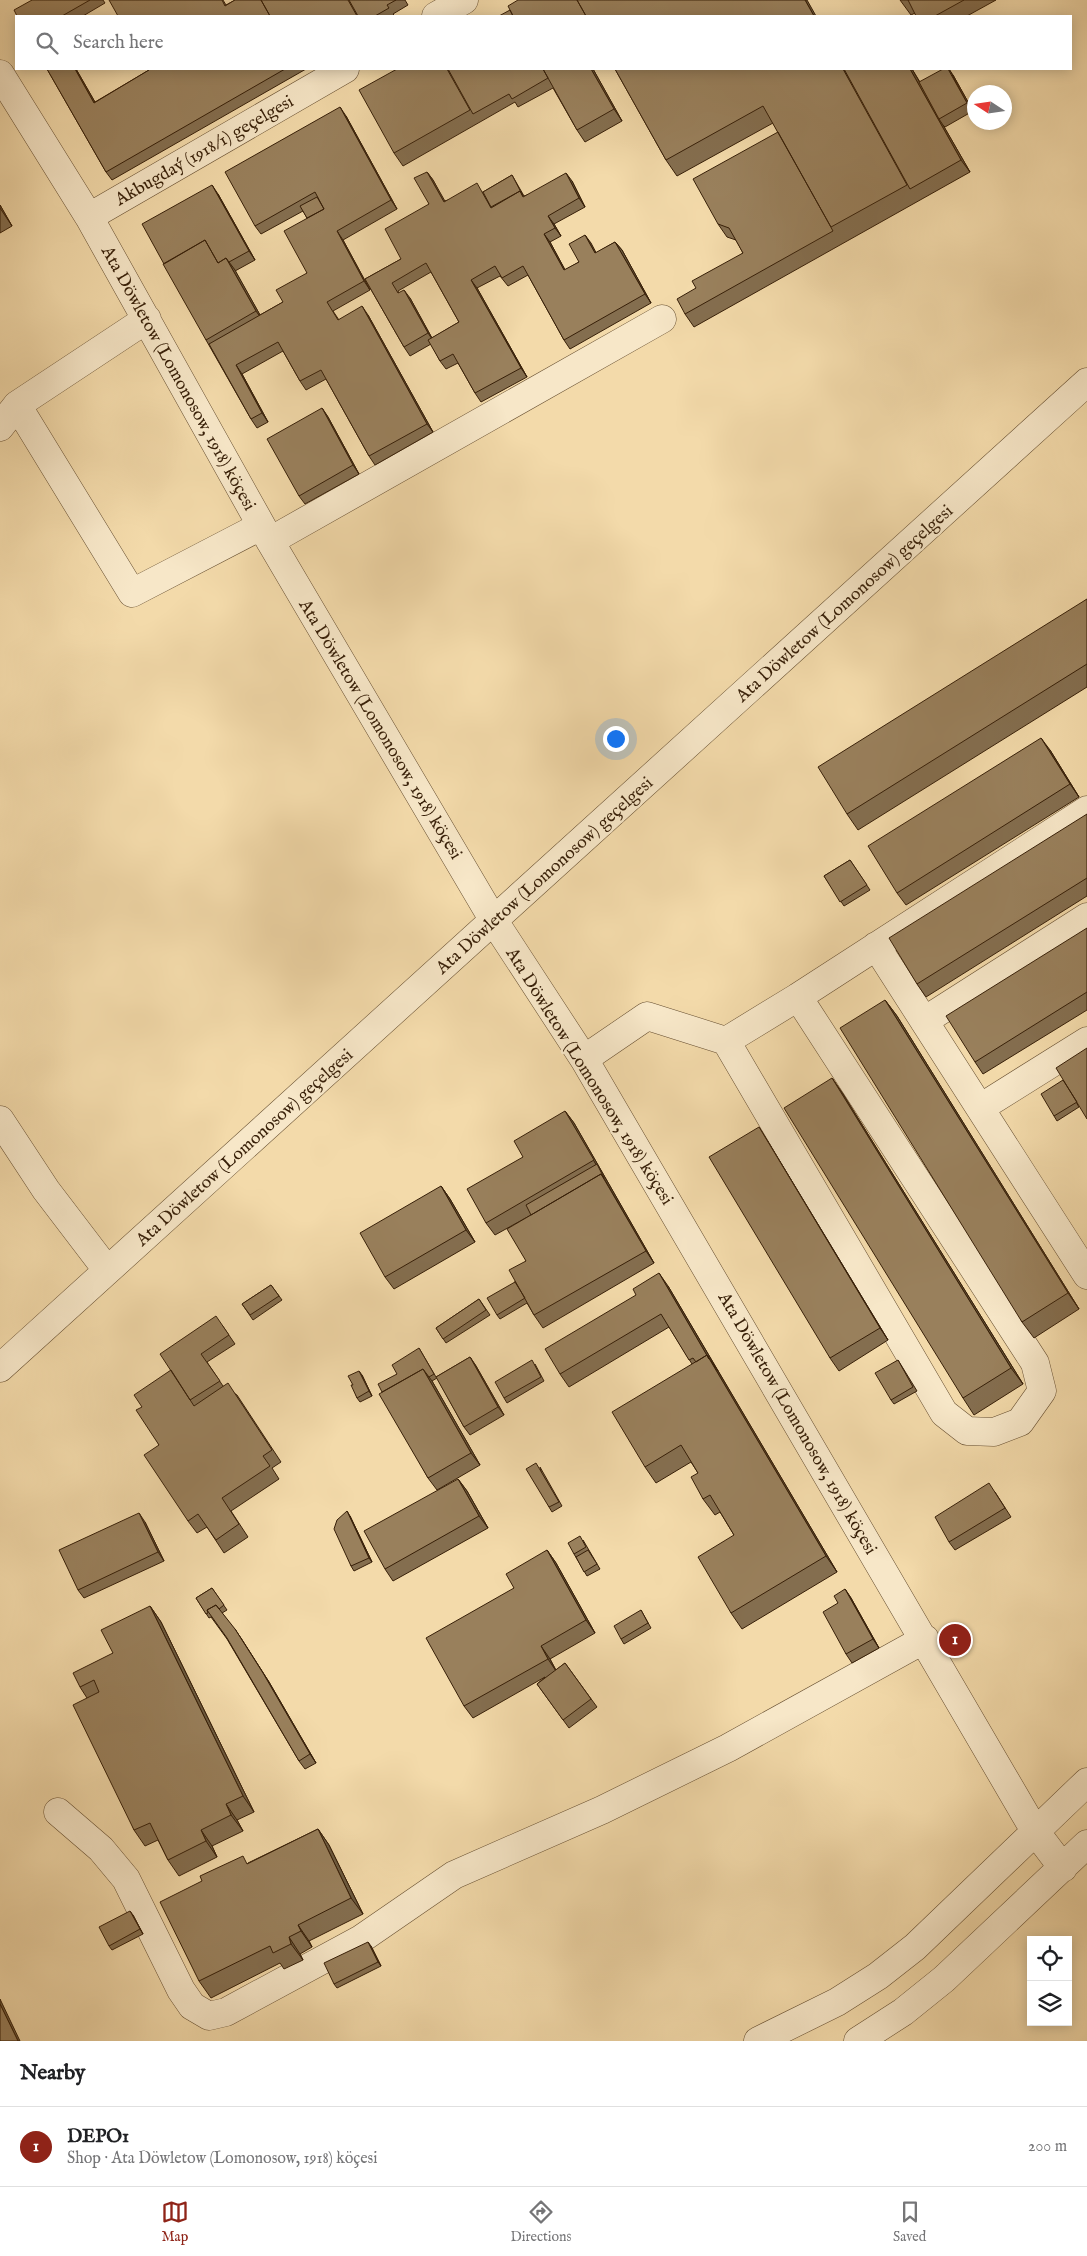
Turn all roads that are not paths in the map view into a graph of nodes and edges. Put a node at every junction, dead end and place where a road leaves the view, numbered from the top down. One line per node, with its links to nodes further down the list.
1 (464, 0): 2 (street)
2 (438, 15)
3 (343, 70): 5 (street, Akbugdaý (1918/1) geçelgesi)
4 (0, 74): 5 (street, Ata Döwletow (Lomonosow, 1918) köçesi)
5 (89, 217): 6 (street, Ata Döwletow (Lomonosow, 1918) köçesi)
6 (147, 319): 9 (street); 11 (street, Ata Döwletow (Lomonosow, 1918) köçesi)
7 (662, 319): 11 (street)
8 (1087, 382): 14 (street, Ata Döwletow (Lomonosow) geçelgesi)
9 (17, 405): 10 (street); 11 (street)
10 (0, 427)
11 (265, 533): 14 (street, Ata Döwletow (Lomonosow, 1918) köçesi)
12 (1087, 810): 15 (street)
13 (1087, 917): 17 (street)
14 (494, 921): 20 (street, Ata Döwletow (Lomonosow, 1918) köçesi); 23 (street, Ata Döwletow (Lomonosow) geçelgesi)
15 (876, 946): 16 (street); 17 (street)
16 (798, 997): 18 (street); 18 (street)
17 (924, 1020): 21 (street)
18 (726, 1041): 20 (street)
19 (1087, 1041): 21 (street)
20 (584, 1058): 26 (street, Ata Döwletow (Lomonosow, 1918) köçesi)
21 (980, 1108): 24 (street)
22 (0, 1120): 23 (street)
23 (107, 1270): 25 (street, Ata Döwletow (Lomonosow) geçelgesi)
24 (1087, 1275)
25 (0, 1368)
26 (925, 1639): 28 (street); 29 (street, Ata Döwletow (Lomonosow, 1918) köçesi)
27 (1087, 1782): 29 (street)
28 (58, 1812)
29 (1036, 1831): 31 (street, Ata Döwletow (Lomonosow, 1918) köçesi); 32 (street)
30 (1087, 1844): 31 (street)
31 (1063, 1868): 33 (street)
32 (758, 2041)
33 (858, 2041)

